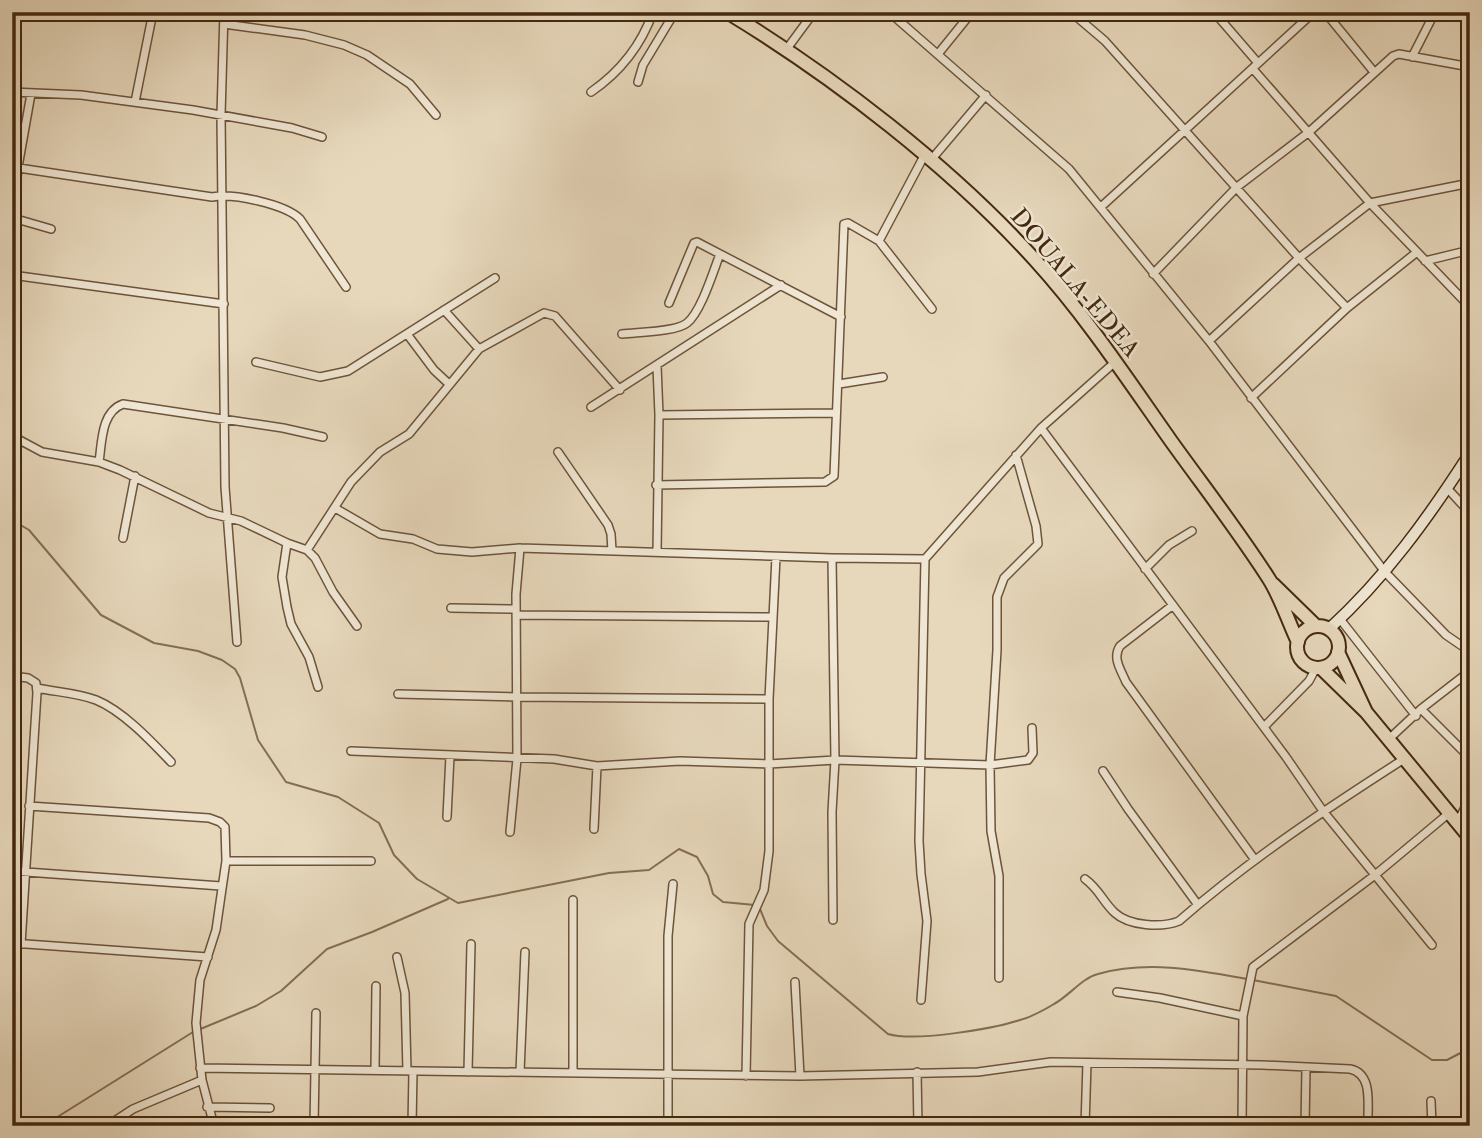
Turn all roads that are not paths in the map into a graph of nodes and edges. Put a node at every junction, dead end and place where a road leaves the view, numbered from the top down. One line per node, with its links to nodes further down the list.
1 (153, 12): 26 (street)
2 (223, 12): 14 (street)
3 (653, 12): 23 (street)
4 (675, 12): 21 (street)
5 (727, 12): 15 (highway, DOUALA-EDEA)
6 (814, 12): 15 (street)
7 (889, 12): 16 (street)
8 (972, 12): 16 (street)
9 (1071, 12): 29 (street)
10 (1214, 12): 18 (street)
11 (1314, 12): 18 (street)
12 (1325, 12): 20 (street)
13 (1435, 12): 17 (street)
14 (224, 24): 27 (street); 28 (street)
15 (786, 50): 32 (highway, DOUALA-EDEA)
16 (938, 54): 25 (street)
17 (1412, 57): 19 (street); 20 (street)
18 (1256, 66): 29 (street); 30 (street)
19 (1470, 67)
20 (1374, 72): 30 (street)
21 (638, 82)
22 (12, 92): 24 (street)
23 (592, 92)
24 (30, 94): 26 (street); 33 (street)
25 (986, 95): 32 (street); 38 (street)
26 (135, 102): 27 (street)
27 (221, 115): 31 (street); 36 (street)
28 (436, 115)
29 (1185, 130): 35 (street); 38 (street)
30 (1308, 132): 35 (street); 37 (street)
31 (322, 137)
32 (928, 158): 41 (street); 64 (highway, DOUALA-EDEA)
33 (15, 167): 36 (street); 39 (street)
34 (1470, 183): 37 (street)
35 (1237, 187): 45 (street); 47 (street)
36 (223, 195): 51 (street); 53 (street)
37 (1370, 203): 43 (street); 45 (street)
38 (1101, 206): 47 (street)
39 (13, 220): 40 (street)
40 (51, 229)
41 (879, 241): 56 (street); 58 (street)
42 (1470, 250): 46 (street)
43 (1417, 252): 46 (street); 55 (street)
44 (720, 254): 50 (street); 52 (street); 60 (street)
45 (1299, 258): 55 (street); 61 (street)
46 (1425, 261): 54 (street)
47 (1153, 274): 61 (street)
48 (12, 275): 53 (street)
49 (495, 278): 57 (street)
50 (780, 285): 58 (street); 65 (street)
51 (346, 288)
52 (669, 303)
53 (223, 304): 74 (street)
54 (1470, 307)
55 (1347, 308): 70 (street)
56 (932, 309)
57 (444, 310): 59 (street); 62 (street)
58 (841, 317): 68 (street)
59 (407, 334): 63 (street); 67 (street)
60 (622, 334)
61 (1209, 341): 70 (street)
62 (479, 349): 67 (street); 69 (street)
63 (256, 362)
64 (1115, 362): 75 (street); 100 (highway, DOUALA-EDEA)
65 (657, 366): 69 (street); 73 (street)
66 (883, 377): 68 (street)
67 (449, 384): 85 (street)
68 (839, 384): 72 (street)
69 (620, 390): 71 (street)
70 (1251, 398): 99 (street)
71 (591, 407)
72 (835, 413): 73 (street); 83 (street)
73 (659, 415): 83 (street)
74 (224, 421): 77 (street); 81 (street); 87 (street)
75 (1041, 428): 80 (street); 98 (street)
76 (12, 436): 81 (street)
77 (323, 437)
78 (558, 452): 93 (street)
79 (1470, 453): 84 (main road)
80 (1016, 455): 97 (street); 134 (street)
81 (99, 462): 82 (street)
82 (135, 476): 87 (street); 89 (street)
83 (656, 485): 94 (street)
84 (1447, 488): 86 (street); 99 (main road)
85 (335, 508): 91 (street); 92 (street)
86 (1470, 513)
87 (227, 518): 90 (street); 108 (street)
88 (1192, 531): 98 (street)
89 (123, 538)
90 (287, 543): 92 (street); 115 (street)
91 (520, 548): 93 (street); 103 (street)
92 (307, 550): 106 (street)
93 (612, 551): 94 (street)
94 (657, 552): 95 (street)
95 (776, 556): 96 (street); 104 (street)
96 (832, 558): 97 (street); 130 (street)
97 (925, 559): 132 (street)
98 (1145, 569): 101 (street)
99 (1385, 572): 105 (main road); 110 (street)
100 (1271, 582): 107 (highway, DOUALA-EDEA); 109 (highway, DOUALA-EDEA)
101 (1172, 606): 123 (street); 147 (street)
102 (451, 608): 103 (street)
103 (516, 612): 104 (street); 118 (street)
104 (772, 617): 119 (street)
105 (1340, 619): 107 (main road); 121 (street)
106 (357, 626)
107 (1322, 628): 109 (highway); 111 (highway)
108 (237, 642)
109 (1298, 642): 112 (highway)
110 (1470, 646)
111 (1338, 652): 112 (highway); 120 (highway)
112 (1318, 668): 120 (highway); 123 (street)
113 (1470, 671): 121 (street)
114 (12, 676): 116 (street)
115 (318, 687)
116 (37, 688): 131 (street); 138 (street)
117 (398, 694): 118 (street)
118 (517, 698): 119 (street); 128 (street)
119 (769, 699): 133 (street)
120 (1366, 712): 124 (highway)
121 (1419, 712): 124 (street); 127 (street)
122 (1032, 727): 134 (street)
123 (1264, 727): 139 (street)
124 (1389, 739): 129 (highway)
125 (351, 751): 126 (street)
126 (450, 756): 128 (street); 141 (street)
127 (1470, 758)
128 (517, 759): 135 (street); 144 (street)
129 (1404, 759): 139 (street); 140 (highway)
130 (835, 760): 132 (street); 133 (street); 157 (street)
131 (171, 762)
132 (923, 762): 134 (street); 168 (street)
133 (769, 764): 135 (street); 183 (street)
134 (990, 765): 164 (street)
135 (597, 766): 143 (street)
136 (1103, 771): 156 (street)
137 (1470, 797): 142 (street)
138 (29, 806): 148 (street); 150 (street)
139 (1323, 811): 147 (street); 151 (street)
140 (1448, 814): 142 (highway); 151 (street)
141 (447, 817)
142 (1457, 824): 145 (highway)
143 (594, 829)
144 (510, 832)
145 (1470, 838)
146 (371, 860): 148 (street)
147 (1255, 860): 156 (street)
148 (226, 861): 154 (street)
149 (12, 871): 150 (street)
150 (26, 872): 154 (street); 158 (street)
151 (1375, 875): 160 (street); 170 (street)
152 (1085, 879): 156 (street)
153 (673, 884): 182 (street)
154 (221, 886): 162 (street)
155 (573, 900): 181 (street)
156 (1198, 905)
157 (832, 920)
158 (16, 944): 162 (street)
159 (471, 944): 178 (street)
160 (1432, 945)
161 (524, 952): 179 (street)
162 (208, 957): 173 (street)
163 (397, 957): 177 (street)
164 (999, 978)
165 (795, 982): 184 (street)
166 (376, 986): 176 (street)
167 (1118, 992): 170 (street)
168 (921, 1000)
169 (316, 1013): 175 (street)
170 (1243, 1016): 172 (street)
171 (1087, 1063): 172 (street); 180 (street); 195 (street)
172 (1242, 1065): 174 (street); 196 (street)
173 (200, 1068): 175 (street); 185 (street)
174 (1306, 1068): 197 (street); 198 (street)
175 (315, 1069): 176 (street); 191 (street)
176 (375, 1070): 177 (street)
177 (410, 1071): 178 (street); 192 (street)
178 (468, 1072): 179 (street)
179 (520, 1072): 181 (street)
180 (917, 1072): 184 (street); 194 (street)
181 (573, 1073): 182 (street)
182 (670, 1074): 183 (street); 193 (street)
183 (746, 1076): 184 (street)
184 (800, 1076)
185 (202, 1080): 187 (street); 189 (street)
186 (1431, 1101): 199 (street)
187 (207, 1107): 188 (street); 190 (street)
188 (270, 1108)
189 (107, 1126)
190 (214, 1126)
191 (314, 1126)
192 (412, 1126)
193 (668, 1126)
194 (918, 1126)
195 (1085, 1126)
196 (1242, 1126)
197 (1305, 1126)
198 (1368, 1126)
199 (1432, 1126)

